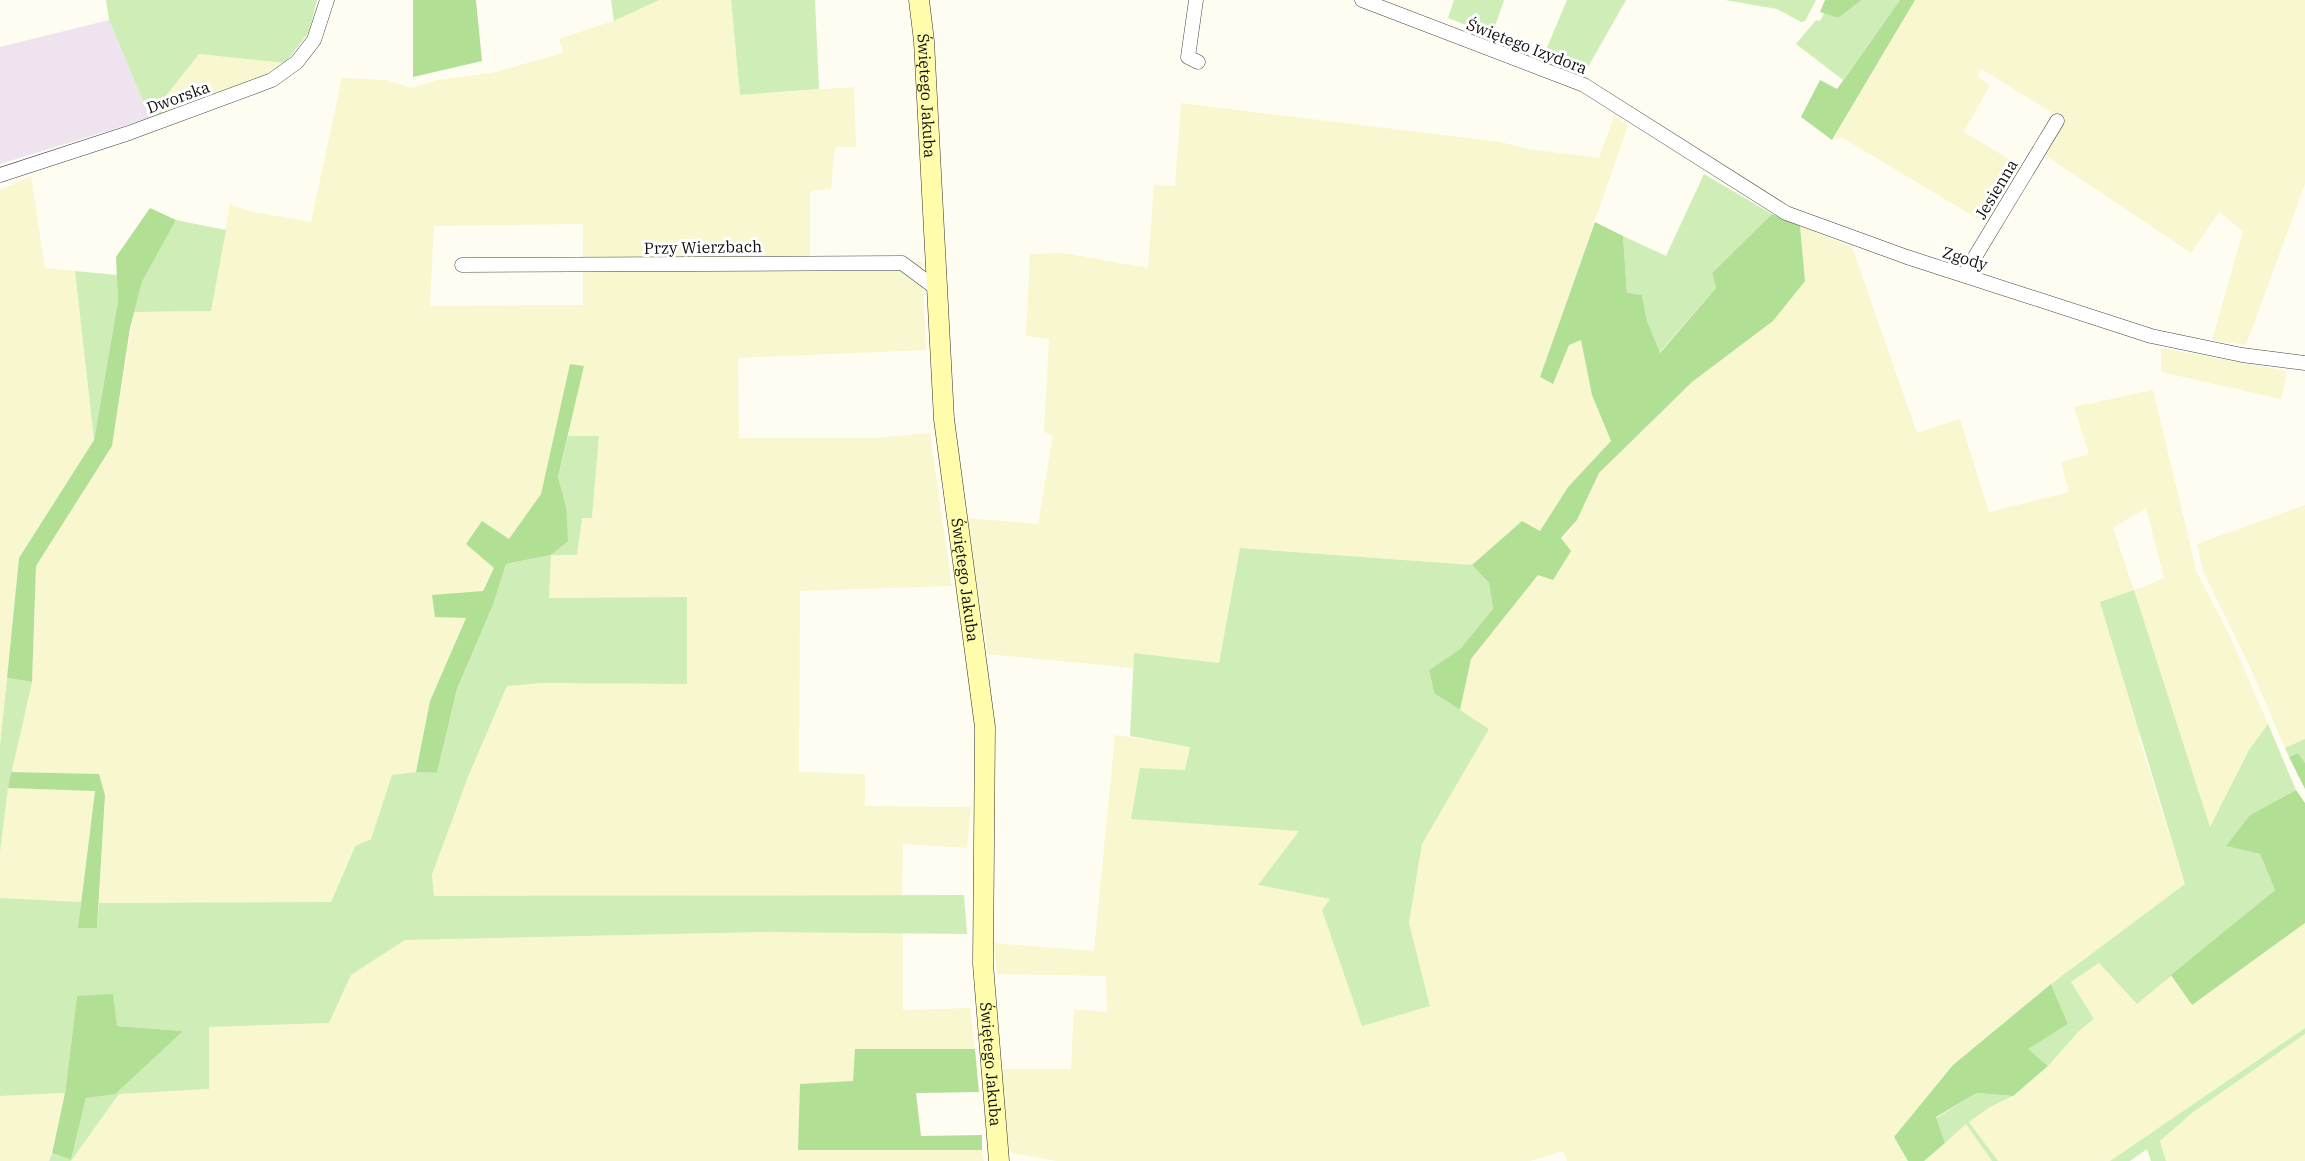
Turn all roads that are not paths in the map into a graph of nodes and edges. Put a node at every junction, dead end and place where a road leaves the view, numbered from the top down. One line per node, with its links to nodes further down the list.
1 (327, 0): 8 (street, Dworska)
2 (919, 0): 11 (street, Świętego Jakuba)
3 (1196, 0): 5 (street)
4 (1362, 0): 6 (street, Świętego Izydora)
5 (1198, 62)
6 (1641, 120): 10 (street, Zgody)
7 (2057, 122): 10 (street, Jesienna)
8 (0, 175)
9 (462, 265): 11 (street, Przy Wierzbach)
10 (1964, 274): 12 (street, Zgody)
11 (937, 289): 13 (street, Świętego Jakuba)
12 (2305, 363)
13 (999, 1161)

